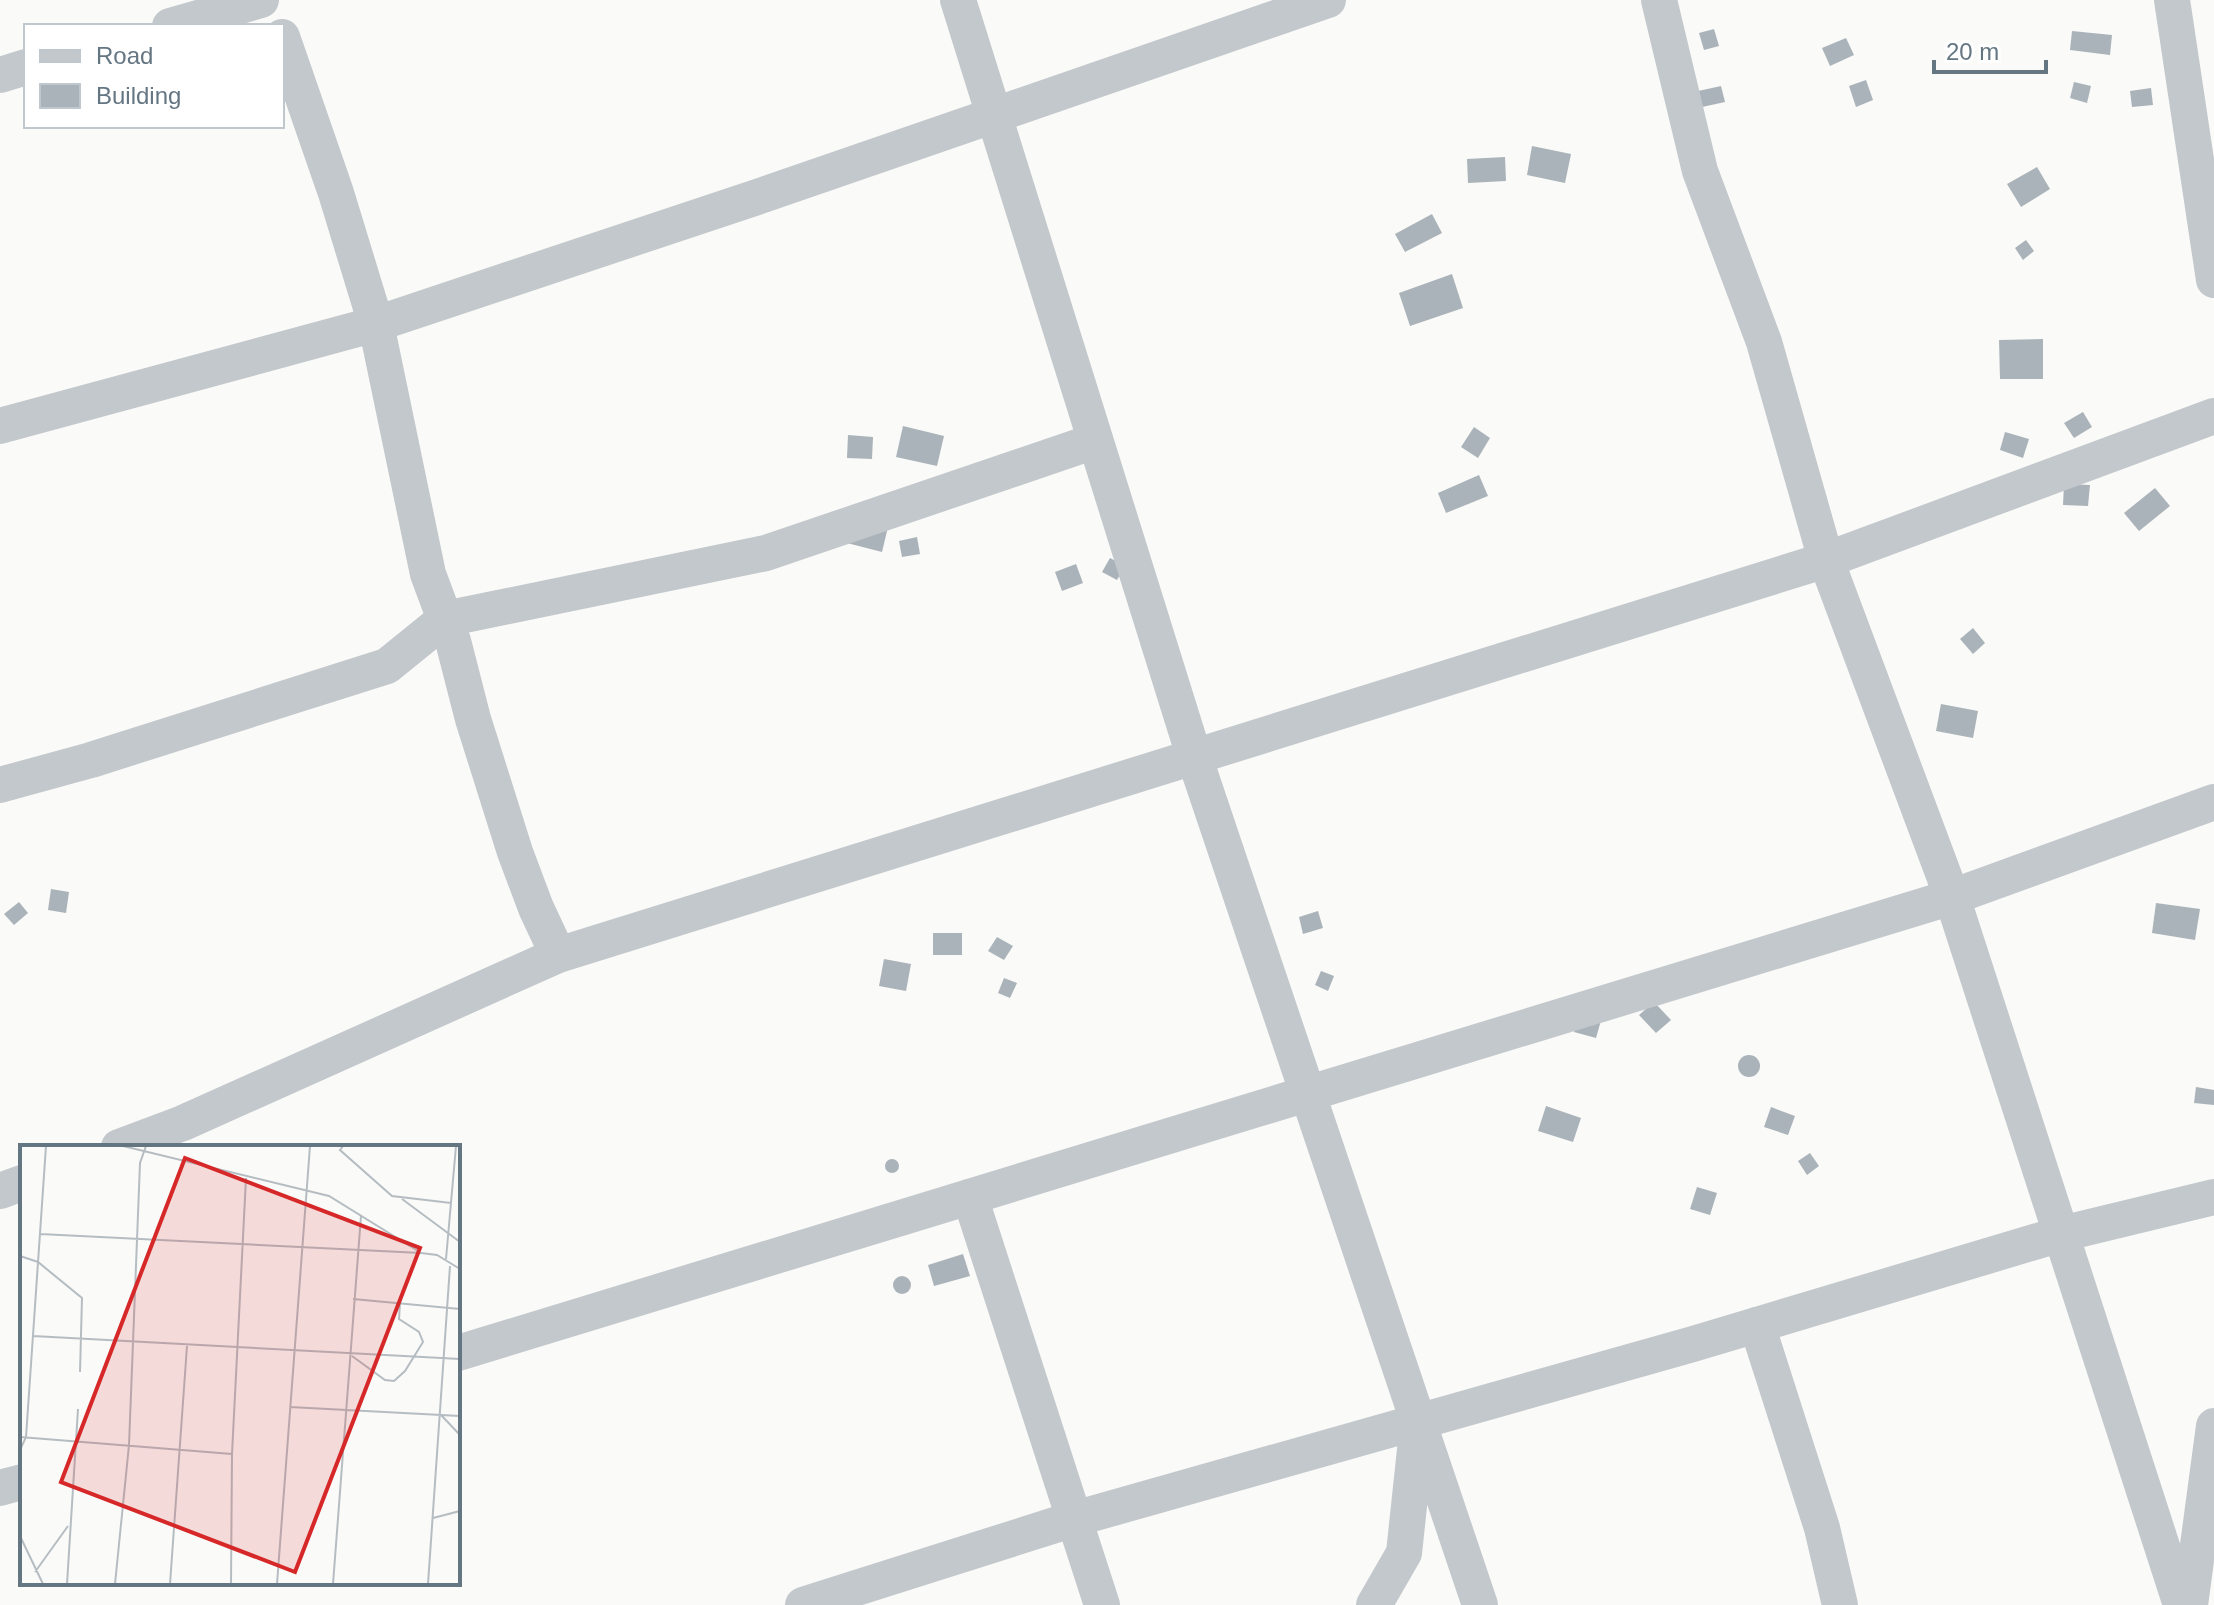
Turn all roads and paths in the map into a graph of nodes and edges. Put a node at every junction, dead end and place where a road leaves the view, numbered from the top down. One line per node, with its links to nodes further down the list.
1 (261, 0): 7 (street)
2 (269, 0): 8 (street)
3 (958, 0): 12 (street)
4 (1328, 0): 12 (street)
5 (1659, 0): 18 (street)
6 (2172, 0): 13 (street)
7 (177, 24)
8 (277, 24)
9 (284, 43): 14 (street)
10 (24, 68): 11 (street)
11 (0, 75)
12 (994, 115): 14 (street); 17 (street)
13 (2214, 280)
14 (376, 324): 16 (street); 19 (street)
15 (2214, 416): 18 (street)
16 (0, 426)
17 (1095, 441): 19 (street); 20 (street)
18 (1826, 560): 20 (street); 23 (street)
19 (445, 619): 21 (street); 24 (street)
20 (1194, 756): 24 (street); 25 (street)
21 (0, 785)
22 (2214, 802): 23 (street)
23 (1952, 897): 25 (street); 31 (street)
24 (558, 955): 26 (street)
25 (1308, 1093): 29 (street); 34 (street)
26 (124, 1145)
27 (20, 1184): 28 (street)
28 (0, 1191)
29 (970, 1197): 33 (street); 38 (street)
30 (2214, 1197): 31 (street)
31 (2061, 1234): 32 (street); 44 (street)
32 (1757, 1325): 34 (street); 43 (street)
33 (460, 1352)
34 (1418, 1422): 38 (street); 41 (street); 42 (street)
35 (2214, 1426): 45 (street)
36 (20, 1483): 37 (street)
37 (0, 1488)
38 (1074, 1519): 39 (street); 40 (street)
39 (803, 1605)
40 (1102, 1605)
41 (1374, 1605)
42 (1480, 1605)
43 (1840, 1605)
44 (2181, 1605)
45 (2190, 1605)

